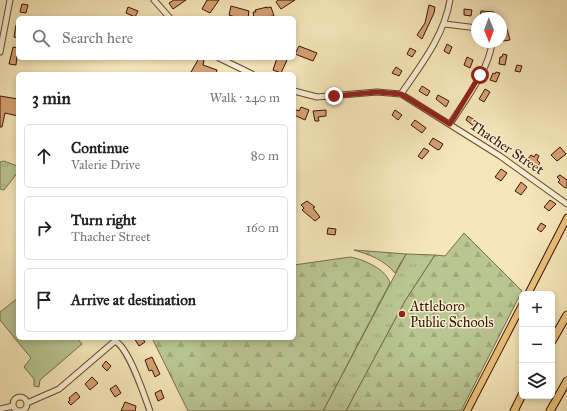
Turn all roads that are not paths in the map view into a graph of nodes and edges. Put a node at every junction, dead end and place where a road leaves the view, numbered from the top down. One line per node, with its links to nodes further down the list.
1 (10, 0): 8 (street)
2 (154, 0): 4 (street)
3 (450, 0): 5 (street)
4 (168, 16)
5 (445, 24): 6 (street); 12 (street)
6 (471, 27)
7 (490, 48): 13 (street)
8 (0, 52)
9 (223, 60): 10 (street)
10 (248, 72)
11 (296, 92): 12 (street, Thacher Street)
12 (401, 94): 13 (street, Thacher Street)
13 (450, 124): 14 (street, Thacher Street)
14 (567, 204)
15 (567, 218): 16 (main road)
16 (530, 291)
17 (519, 311): 27 (main road)
18 (567, 315): 19 (highway)
19 (555, 337)
20 (567, 380): 29 (highway)
21 (520, 399): 28 (highway)
22 (27, 403): 23 (street); 25 (street); 26 (street)
23 (13, 406): 24 (street); 25 (street)
24 (0, 409)
25 (22, 411)
26 (150, 411)
27 (467, 411)
28 (514, 411)
29 (550, 411)

